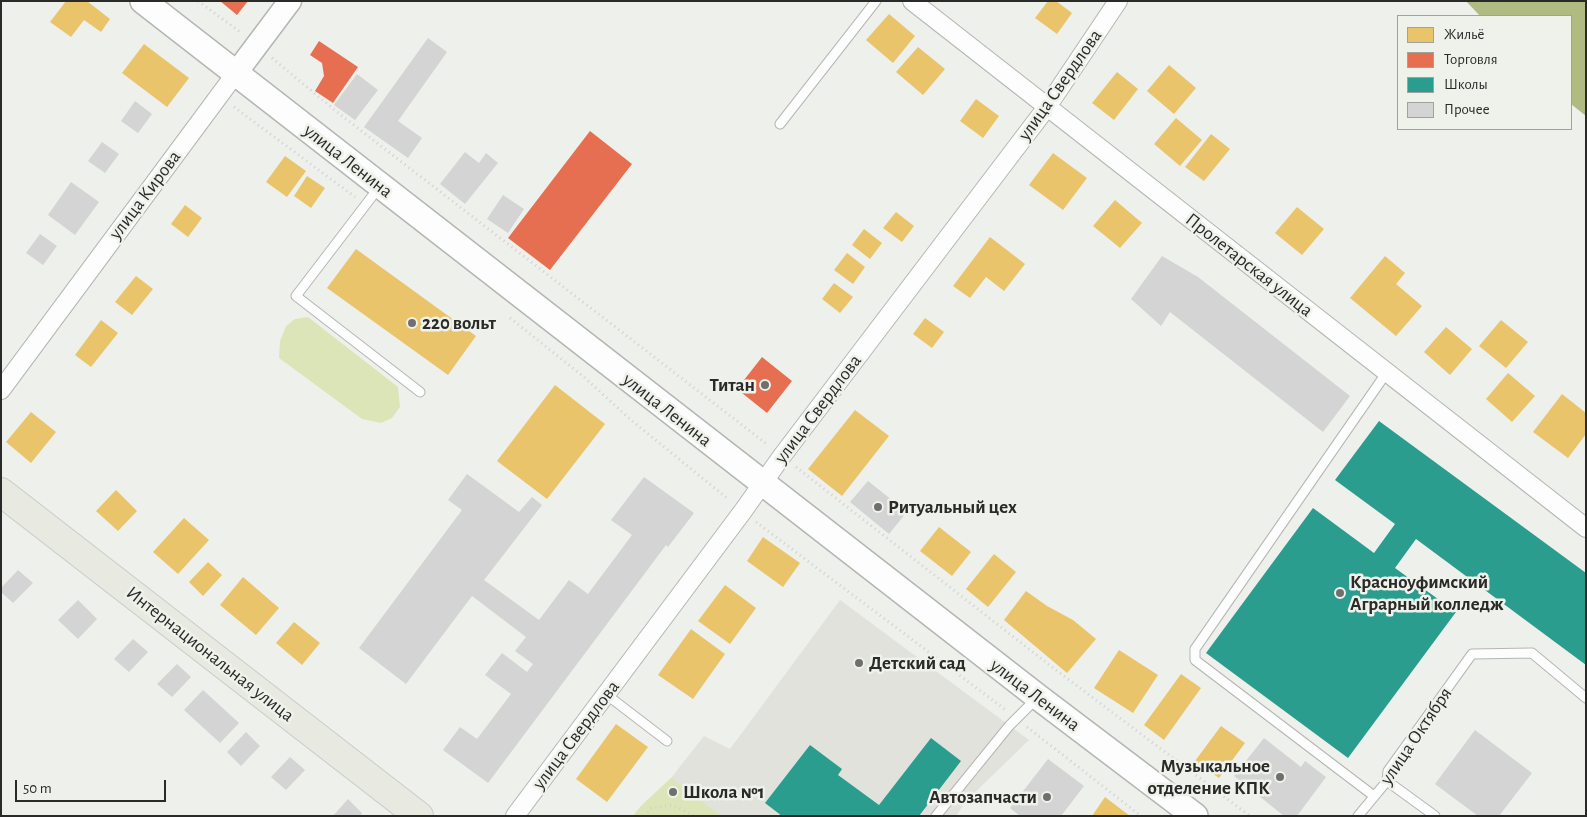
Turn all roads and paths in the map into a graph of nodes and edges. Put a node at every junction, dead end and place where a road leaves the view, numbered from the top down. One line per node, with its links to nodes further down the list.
1 (143, 1): 8 (main road, улица Ленина)
2 (198, 1): 7 (path)
3 (290, 1): 7 (street, улица Кирова)
4 (876, 1): 11 (lane)
5 (912, 1): 10 (street, Пролетарская улица)
6 (1118, 1): 10 (street, улица Свердлова)
7 (257, 45): 8 (street, улица Кирова); 17 (path)
8 (236, 73): 9 (street, улица Кирова); 12 (main road, улица Ленина)
9 (219, 96): 12 (path); 15 (street, улица Кирова)
10 (1047, 107): 14 (street, Пролетарская улица); 17 (street, улица Свердлова)
11 (780, 124)
12 (373, 195): 16 (lane); 18 (main road, улица Ленина)
13 (507, 315): 20 (path)
14 (1386, 372): 21 (street, Пролетарская улица); 28 (lane)
15 (1, 390)
16 (420, 392)
17 (782, 456): 18 (street, улица Свердлова); 36 (path)
18 (762, 484): 20 (street, улица Свердлова); 23 (main road, улица Ленина)
19 (1, 492): 29 (main road, Интернациональная улица)
20 (743, 511): 22 (street, улица Свердлова); 25 (path)
21 (1586, 528)
22 (606, 695): 26 (lane); 30 (street, улица Свердлова)
23 (1038, 697): 25 (lane); 35 (main road, улица Ленина)
24 (1586, 698): 27 (lane, улица Октября)
25 (1017, 719): 33 (lane); 34 (path)
26 (667, 741)
27 (1387, 781): 28 (lane, улица Октября); 38 (lane)
28 (1374, 796): 37 (lane, улица Октября)
29 (419, 816)
30 (515, 816)
31 (644, 816): 32 (path)
32 (695, 816)
33 (936, 816)
34 (1141, 816)
35 (1195, 816)
36 (1250, 816)
37 (1358, 816)
38 (1435, 816)

